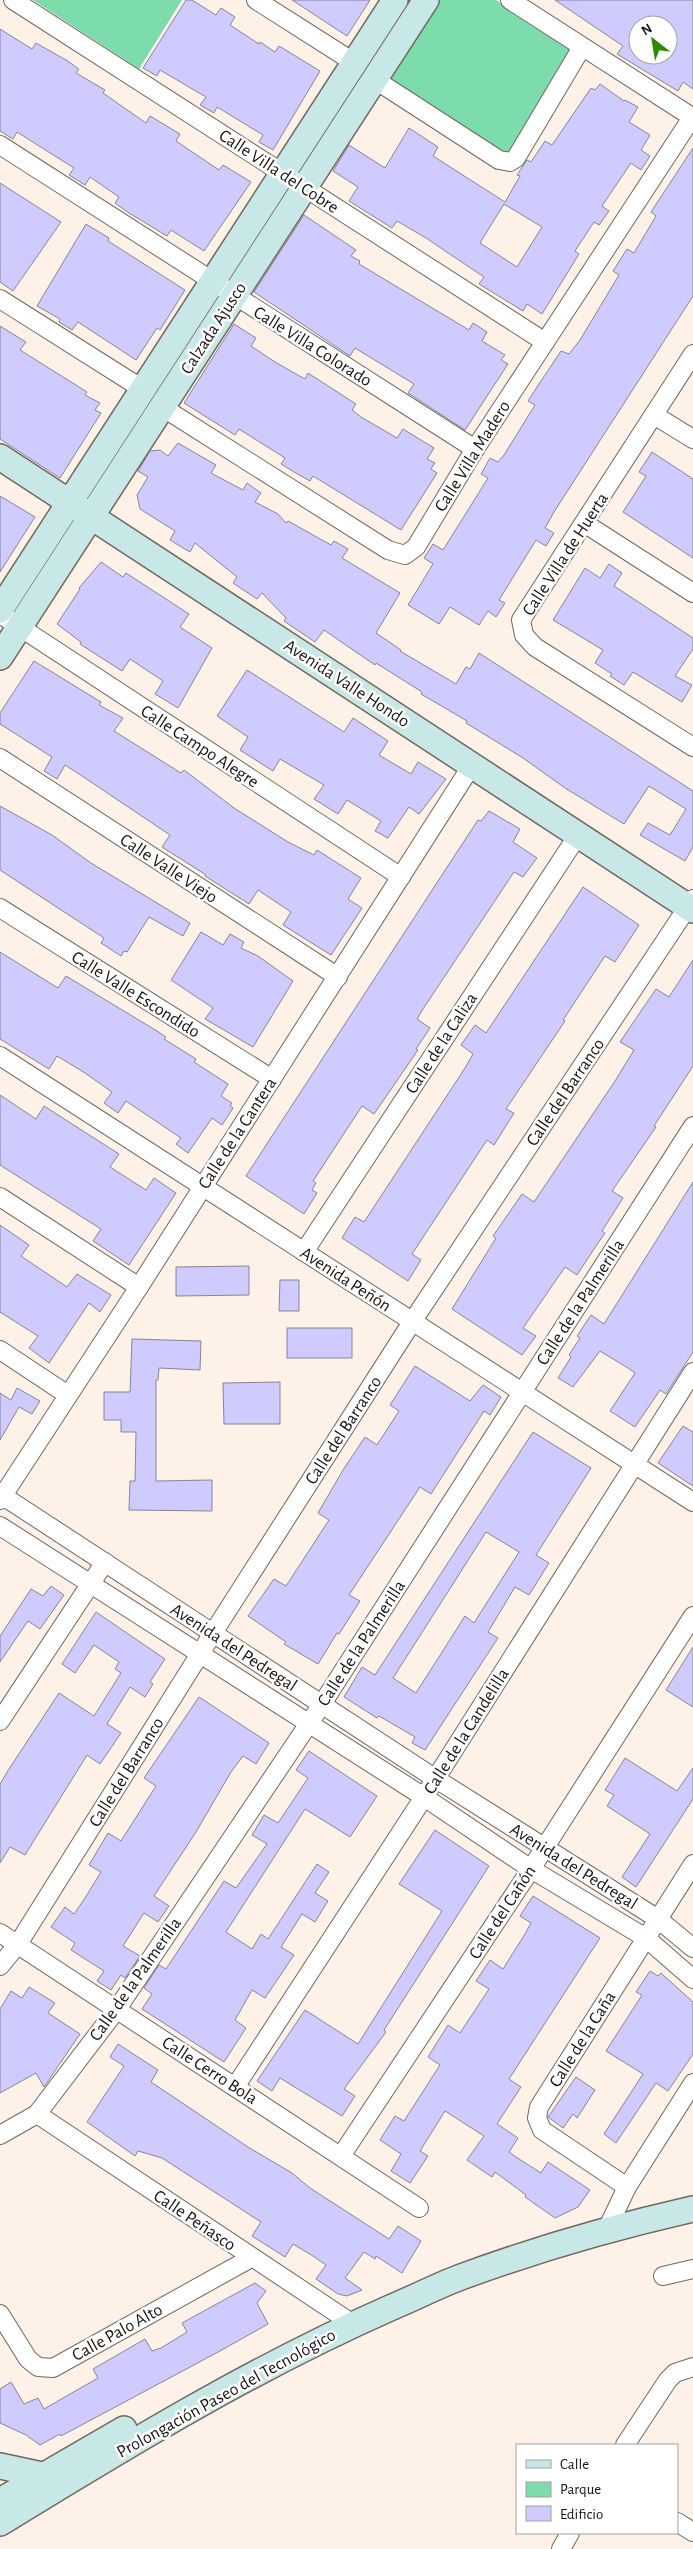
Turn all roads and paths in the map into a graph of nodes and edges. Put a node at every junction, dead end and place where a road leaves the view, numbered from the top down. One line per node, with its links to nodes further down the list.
1 (13, 0): 13 (street, Calle Villa del Cobre)
2 (256, 0): 9 (street)
3 (395, 0): 6 (street, Calzada Ajusco)
4 (426, 0): 8 (street, Calzada Ajusco)
5 (510, 0): 7 (street)
6 (372, 35): 8 (street); 9 (street, Calzada Ajusco)
7 (582, 47): 10 (street); 11 (street)
8 (395, 48): 10 (street, Calzada Ajusco)
9 (355, 63): 13 (street, Calzada Ajusco)
10 (374, 79): 14 (street, Calzada Ajusco)
11 (692, 116): 17 (street, Calle Villa Madero)
12 (0, 145): 15 (street, Calle Villa Colorado)
13 (284, 173): 14 (street, Calle Villa del Cobre); 15 (street, Calzada Ajusco)
14 (304, 187): 15 (street, Calzada Ajusco); 17 (street, Calle Villa del Cobre)
15 (224, 289): 19 (street, Calzada Ajusco); 20 (street, Calzada Ajusco); 23 (street, Calle Villa Colorado)
16 (0, 298): 19 (street)
17 (545, 342): 23 (street, Calle Villa Madero)
18 (693, 354): 21 (street, Calle Villa de Huerta)
19 (144, 390): 25 (street, Calzada Ajusco)
20 (162, 407): 23 (street, Calle Villa Madero); 26 (street, Calzada Ajusco)
21 (654, 415): 22 (street); 27 (street, Calle Villa de Huerta)
22 (693, 439)
23 (475, 449)
24 (0, 457): 25 (street, Avenida Valle Hondo)
25 (70, 502): 26 (street, Avenida Valle Hondo); 29 (street, Calzada Ajusco)
26 (91, 516): 30 (street, Calzada Ajusco); 34 (street, Avenida Valle Hondo)
27 (584, 523): 28 (street); 32 (street, Calle Villa de Huerta)
28 (693, 593)
29 (0, 610)
30 (10, 621): 31 (street, Calzada Ajusco); 36 (street, Calle Campo Alegre)
31 (0, 657)
32 (693, 747)
33 (0, 758): 39 (street, Calle Valle Viejo)
34 (472, 765): 35 (street, Avenida Valle Hondo); 36 (street, Calle de la Cantera)
35 (578, 835): 37 (street, Avenida Valle Hondo); 45 (street, Calle de la Caliza)
36 (401, 878): 39 (street, Calle de la Cantera)
37 (691, 905): 47 (street, Calle del Barranco)
38 (0, 908): 41 (street, Calle Valle Escondido)
39 (338, 977): 41 (street, Calle de la Cantera)
40 (0, 1056): 43 (street, Avenida Peñón)
41 (272, 1079): 43 (street, Calle de la Cantera)
42 (693, 1126): 50 (street, Calle de la Palmerilla)
43 (203, 1187): 45 (street, Avenida Peñón); 46 (street, Calle de la Cantera)
44 (0, 1197): 46 (street)
45 (304, 1252): 47 (street, Avenida Peñón)
46 (139, 1287): 51 (street, Calle de la Cantera)
47 (412, 1322): 50 (street, Avenida Peñón); 59 (street, Calle del Barranco)
48 (0, 1350): 51 (street)
49 (693, 1372): 52 (street, Calle de la Candelilla)
50 (522, 1392): 52 (street, Avenida Peñón); 61 (street, Calle de la Palmerilla)
51 (68, 1395): 53 (street, Calle de la Cantera)
52 (634, 1464): 54 (street, Avenida Peñón); 64 (street, Calle de la Candelilla)
53 (1, 1496): 56 (street, Avenida del Pedregal)
54 (693, 1502)
55 (0, 1526): 57 (street, Avenida del Pedregal)
56 (105, 1562): 57 (street); 59 (street, Avenida del Pedregal)
57 (91, 1583): 60 (street, Avenida del Pedregal); 62 (street)
58 (693, 1616): 66 (street, Calle del Cañón)
59 (213, 1633): 60 (street, Calle del Barranco); 61 (street, Avenida del Pedregal)
60 (200, 1654): 63 (street, Avenida del Pedregal); 72 (street, Calle del Barranco)
61 (322, 1704): 63 (street, Calle de la Palmerilla); 64 (street, Avenida del Pedregal)
62 (0, 1721)
63 (308, 1724): 65 (street, Avenida del Pedregal); 76 (street, Calle de la Palmerilla)
64 (436, 1779): 65 (street, Calle de la Candelilla); 66 (street, Avenida del Pedregal)
65 (424, 1797): 68 (street, Avenida del Pedregal); 78 (street, Calle de la Candelilla)
66 (543, 1848): 68 (street, Calle del Cañón); 69 (street, Avenida del Pedregal)
67 (693, 1864): 69 (street, Calle de la Caña)
68 (531, 1868): 71 (street, Avenida del Pedregal); 81 (street, Calle del Cañón)
69 (658, 1919): 71 (street, Calle de la Caña); 73 (street, Avenida del Pedregal)
70 (0, 1933): 72 (street, Calle Cerro Bola)
71 (646, 1938): 75 (street, Avenida del Pedregal); 82 (street, Calle de la Caña)
72 (18, 1944): 74 (street, Calle del Barranco); 76 (street, Calle Cerro Bola)
73 (693, 1948)
74 (0, 1966)
75 (693, 1979)
76 (117, 2009): 78 (street, Calle Cerro Bola); 79 (street, Calle de la Palmerilla)
77 (693, 2083): 82 (street)
78 (235, 2087): 81 (street, Calle Cerro Bola)
79 (37, 2114): 80 (street, Calle de la Palmerilla); 86 (street, Calle Peñasco)
80 (0, 2136)
81 (341, 2156): 83 (street, Calle Cerro Bola)
82 (627, 2187): 85 (street)
83 (420, 2208)
84 (693, 2209): 85 (street, Prolongación Paseo del Tecnológico)
85 (607, 2229): 90 (street, Prolongación Paseo del Tecnológico)
86 (251, 2258): 89 (street, Calle Palo Alto); 90 (street, Calle Peñasco)
87 (693, 2270): 88 (street)
88 (663, 2276)
89 (0, 2314)
90 (347, 2320): 94 (street, Prolongación Paseo del Tecnológico); 96 (street, Prolongación Paseo del Tecnológico)
91 (691, 2370): 92 (street)
92 (626, 2444)
93 (0, 2466): 94 (street)
94 (42, 2475): 95 (street, Prolongación Paseo del Tecnológico)
95 (0, 2501)
96 (0, 2523)
97 (678, 2523): 98 (street)
98 (693, 2532)
99 (569, 2534): 100 (street)
100 (560, 2549)

